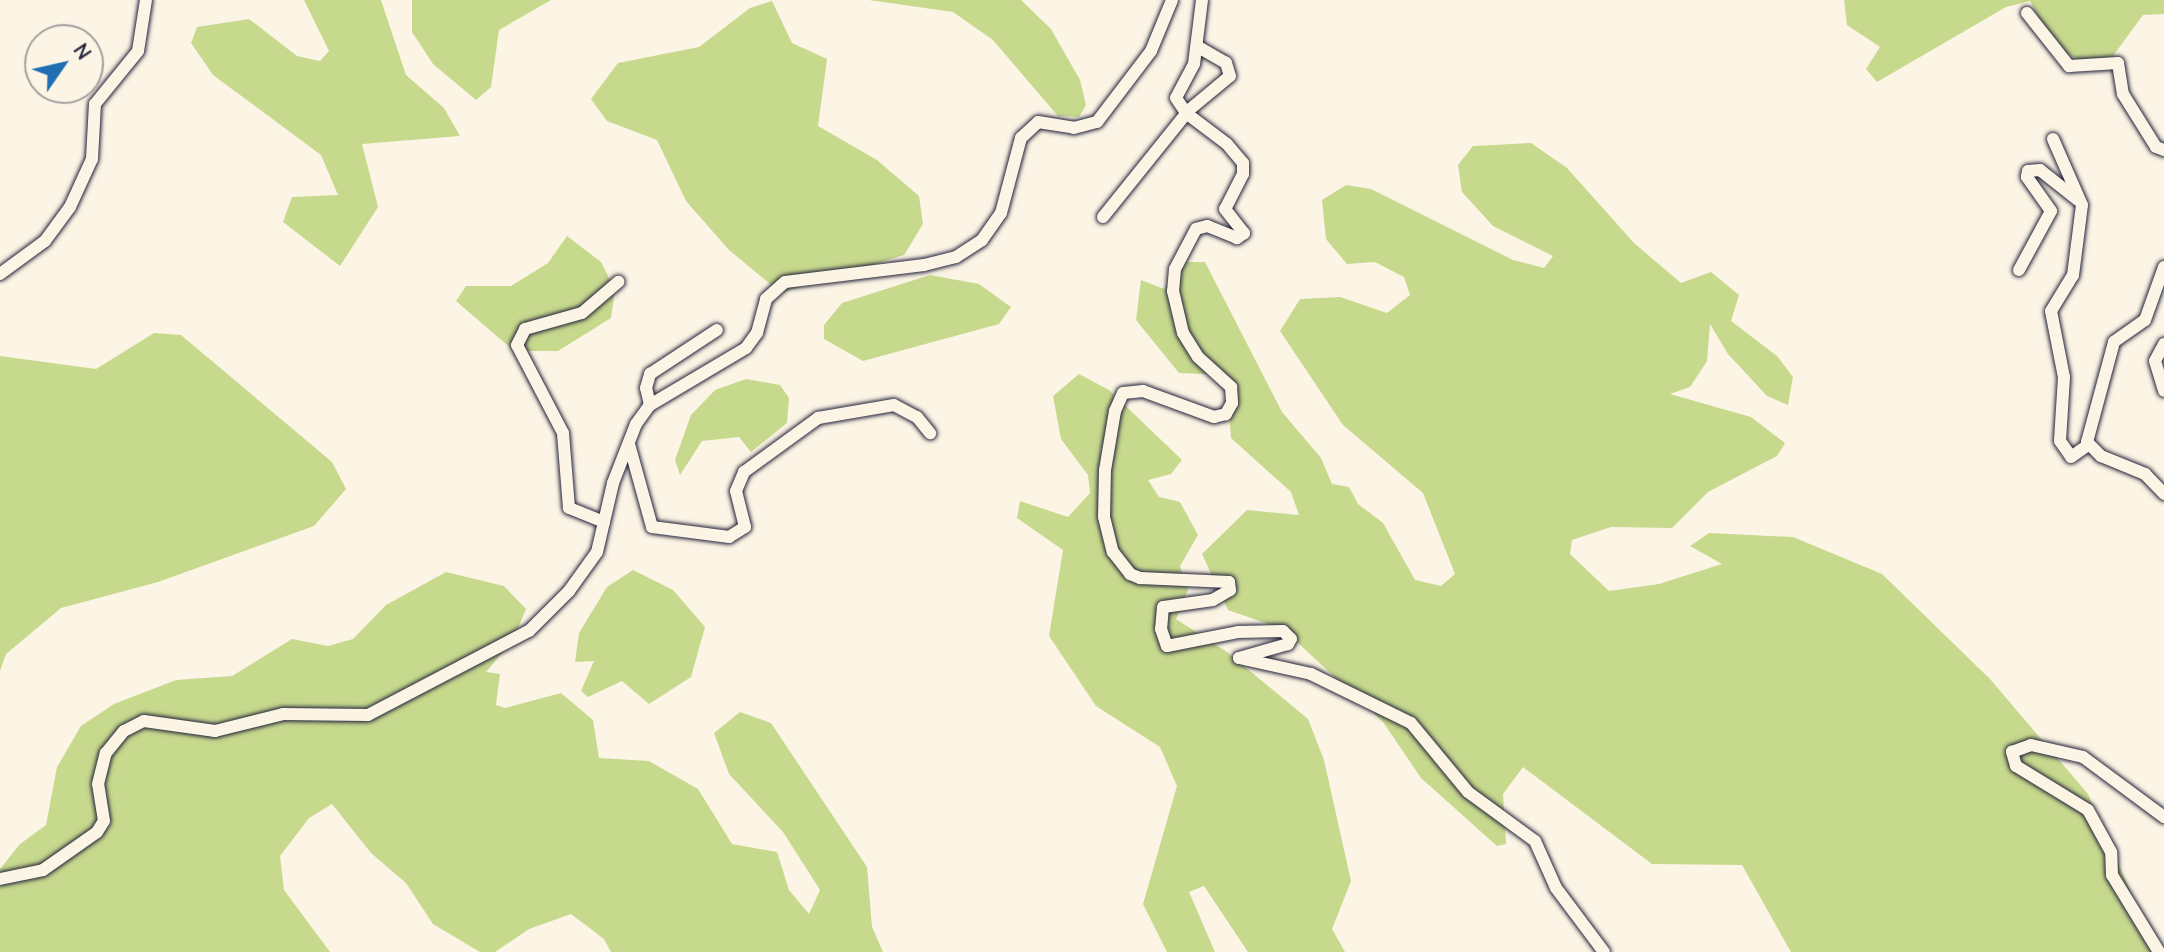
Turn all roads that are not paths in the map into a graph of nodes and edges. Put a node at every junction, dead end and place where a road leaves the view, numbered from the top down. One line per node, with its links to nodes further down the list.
1 (146, 0): 13 (street)
2 (1172, 0): 18 (street)
3 (1202, 0): 5 (street)
4 (2027, 13): 8 (street)
5 (1197, 46): 6 (street); 6 (street)
6 (1186, 113): 10 (street); 26 (street)
7 (2053, 139): 9 (street)
8 (2164, 150)
9 (2081, 201): 12 (street); 21 (street)
10 (1103, 217)
11 (2164, 267): 21 (street)
12 (2019, 270)
13 (0, 274)
14 (618, 282): 23 (street)
15 (717, 330): 18 (street)
16 (2164, 344): 17 (street)
17 (2164, 391)
18 (650, 405): 20 (street)
19 (930, 433): 20 (street)
20 (628, 441): 23 (street)
21 (2088, 445): 22 (street)
22 (2164, 494)
23 (604, 522): 25 (street)
24 (2164, 817): 27 (street)
25 (0, 879)
26 (1604, 952)
27 (2159, 952)

